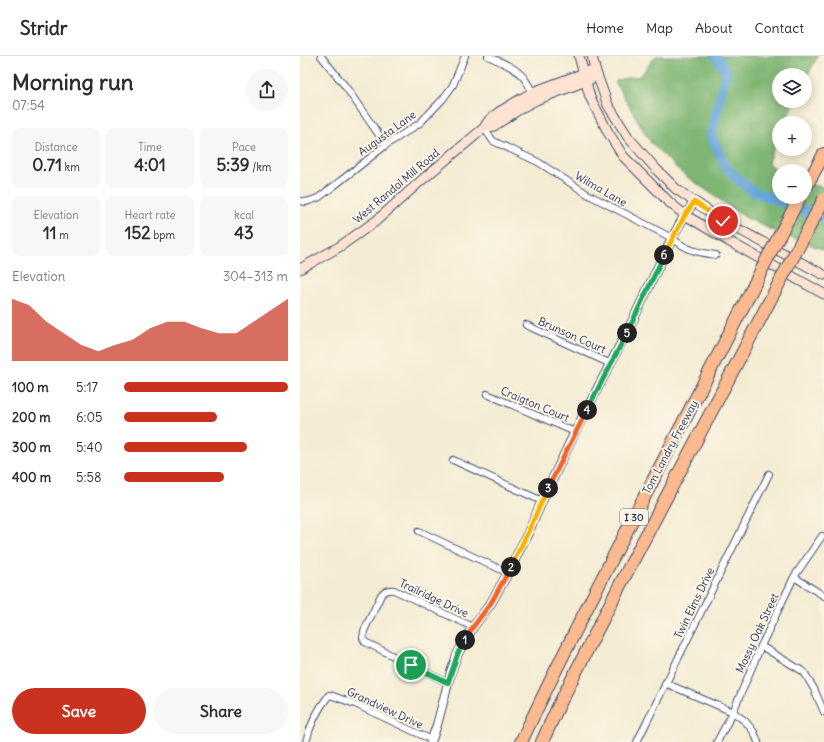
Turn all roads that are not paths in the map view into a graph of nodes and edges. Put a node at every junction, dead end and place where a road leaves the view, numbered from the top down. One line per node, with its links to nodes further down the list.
1 (320, 56): 10 (street)
2 (465, 56): 10 (street, Augusta Lane)
3 (488, 56): 8 (street)
4 (579, 56): 7 (main road)
5 (592, 56): 6 (main road)
6 (596, 73): 7 (main road, West Randol Mill Road); 15 (main road)
7 (584, 77): 8 (main road, West Randol Mill Road); 9 (main road, West Randol Mill Road); 17 (main road)
8 (533, 92): 9 (main road, West Randol Mill Road)
9 (484, 128): 18 (street, Wilma Lane); 20 (main road, West Randol Mill Road)
10 (386, 144): 14 (street, Augusta Lane)
11 (824, 154): 12 (highway)
12 (812, 175)
13 (824, 198): 44 (highway, Tom Landry Freeway / I 30, bridge)
14 (300, 201)
15 (694, 202): 17 (street); 21 (main road)
16 (796, 204): 43 (highway, Tom Landry Freeway / I 30, bridge)
17 (685, 215): 18 (street); 22 (main road)
18 (672, 238): 19 (street, Wilma Lane); 24 (street)
19 (716, 255)
20 (300, 268)
21 (824, 275)
22 (824, 294)
23 (526, 325): 24 (street, Brunson Court)
24 (611, 364): 26 (street)
25 (487, 394): 26 (street, Craigton Court)
26 (575, 432): 29 (street)
27 (453, 460): 29 (street)
28 (769, 474): 38 (street, Twin Elms Drive)
29 (542, 501): 32 (street)
30 (419, 531): 32 (street)
31 (822, 536): 33 (street, Mossy Oak Street)
32 (508, 573): 35 (street)
33 (794, 577): 34 (street); 36 (street, Mossy Oak Street)
34 (824, 596)
35 (473, 627): 37 (street); 37 (street, Trailridge Drive)
36 (761, 646): 39 (street, Mossy Oak Street); 40 (street)
37 (448, 683): 41 (street)
38 (665, 683): 39 (street); 45 (street, Twin Elms Drive)
39 (733, 712): 46 (street, Mossy Oak Street); 47 (street)
40 (824, 712)
41 (431, 741): 42 (street, Grandview Drive)
42 (306, 742)
43 (521, 742)
44 (542, 742)
45 (637, 742)
46 (717, 742)
47 (758, 742)

